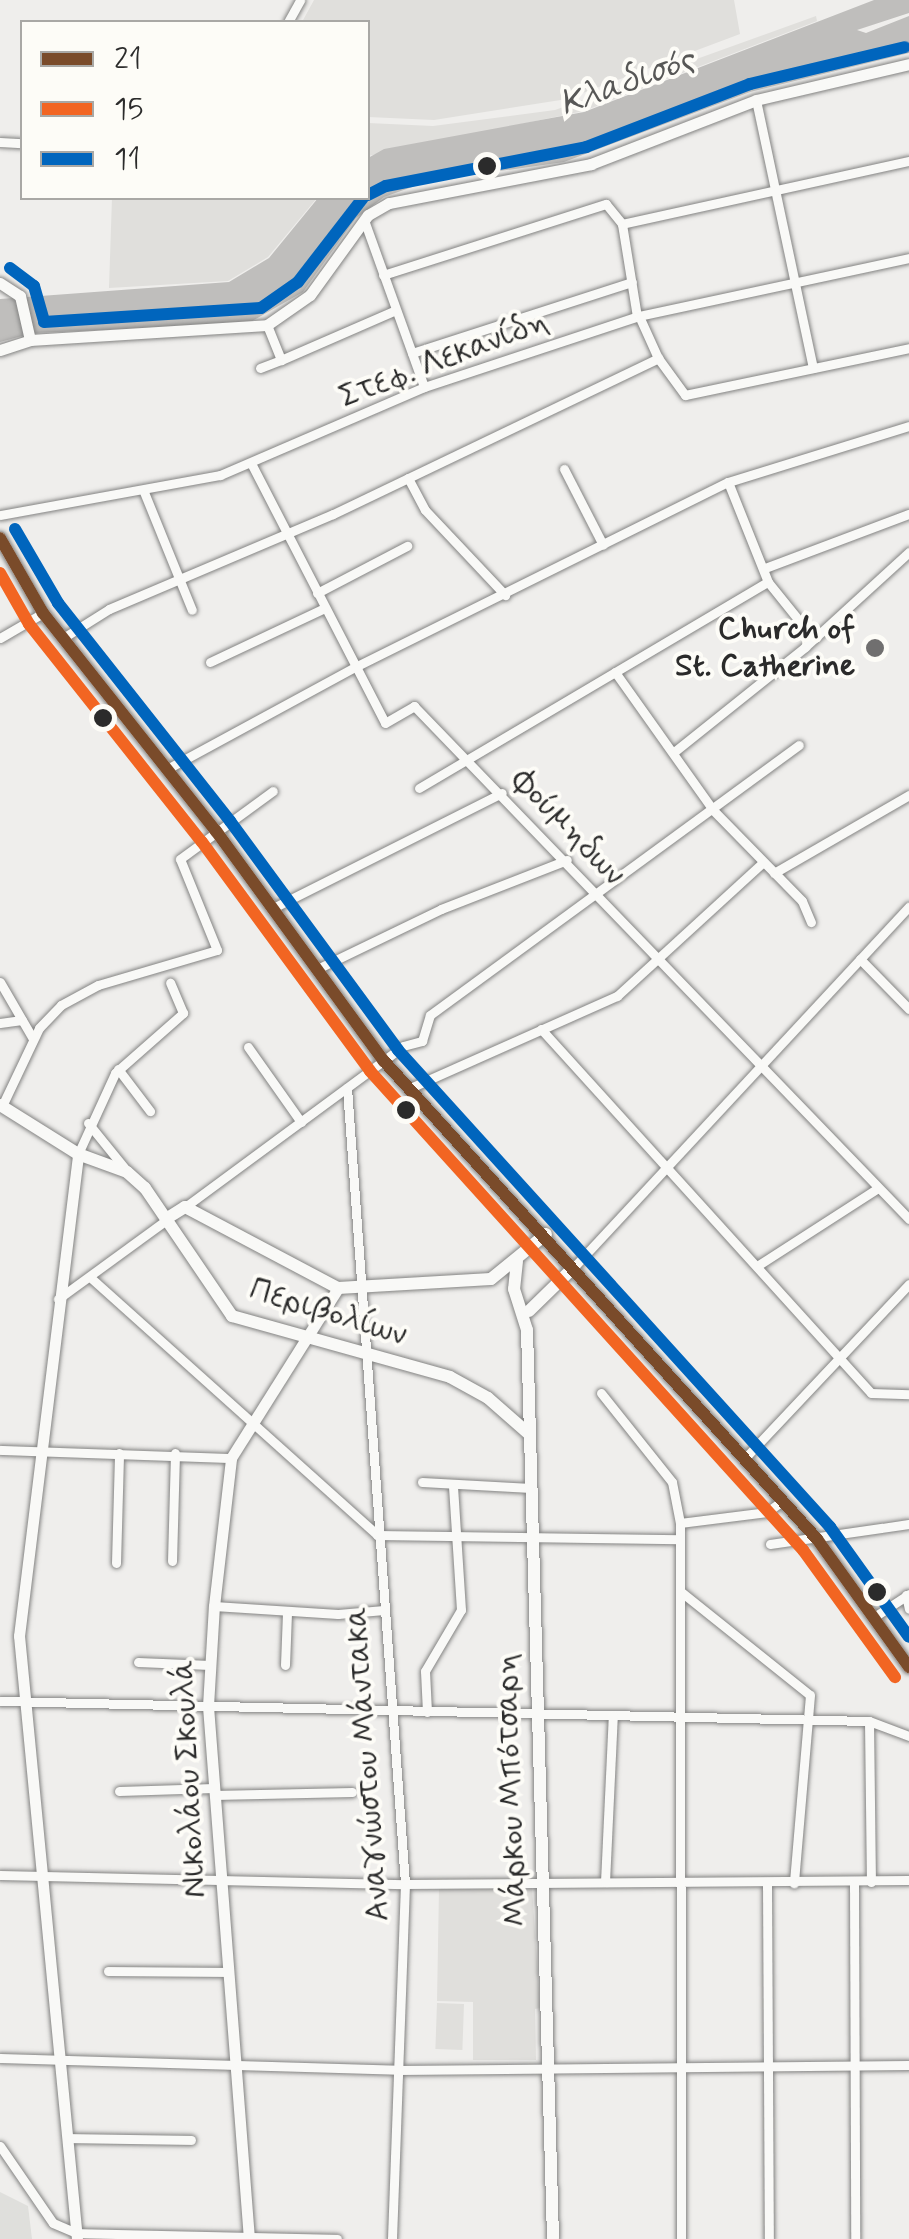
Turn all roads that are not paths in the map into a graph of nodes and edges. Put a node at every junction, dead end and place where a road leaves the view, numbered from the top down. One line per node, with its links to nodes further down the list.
1 (909, 64): 2 (street)
2 (756, 100): 4 (street); 5 (street)
3 (909, 161): 4 (street)
4 (774, 188): 6 (street); 9 (street)
5 (364, 220): 8 (street); 14 (street)
6 (622, 224): 8 (street); 10 (street)
7 (909, 258): 9 (street, Στεφ. Λεκανίδη)
8 (383, 274): 12 (street)
9 (794, 279): 13 (street, Στεφ. Λεκανίδη); 22 (street)
10 (632, 282): 13 (street); 18 (street)
11 (2, 284): 15 (street)
12 (396, 310): 18 (street); 20 (street)
13 (638, 316): 19 (street); 23 (street, Στεφ. Λεκανίδη)
14 (267, 325): 15 (street); 20 (street)
15 (30, 337): 17 (street)
16 (909, 348): 22 (street)
17 (0, 350)
18 (412, 353): 23 (street)
19 (658, 358): 22 (street); 27 (street)
20 (281, 360): 21 (street)
21 (260, 368)
22 (813, 368)
23 (424, 387): 25 (street, Στεφ. Λεκανίδη)
24 (909, 426): 28 (street)
25 (252, 465): 29 (street, Στεφ. Λεκανίδη); 32 (street, Φούμηδων)
26 (564, 469): 34 (street)
27 (408, 478): 32 (street); 41 (street)
28 (728, 482): 34 (street); 37 (street)
29 (144, 492): 31 (street, Στεφ. Λεκανίδη); 38 (street)
30 (909, 514): 37 (street)
31 (0, 515)
32 (287, 534): 38 (street); 40 (street, Φούμηδων)
33 (0, 538): 44 (main road)
34 (603, 545): 41 (street)
35 (407, 546): 40 (street)
36 (909, 552): 47 (street)
37 (765, 568): 39 (street)
38 (179, 579): 43 (street); 46 (street)
39 (768, 582): 47 (street); 50 (street)
40 (317, 593): 42 (street, Φούμηδων)
41 (504, 594): 49 (street)
42 (325, 608): 48 (street); 49 (street, Φούμηδων)
43 (192, 610)
44 (42, 613): 45 (street); 46 (main road)
45 (0, 638)
46 (63, 638): 54 (main road)
47 (814, 640): 52 (street)
48 (210, 662)
49 (355, 667): 53 (street, Φούμηδων); 54 (street)
50 (615, 672): 52 (street); 53 (street)
51 (799, 744): 59 (street)
52 (674, 752): 59 (street)
53 (467, 759): 55 (street); 57 (street, Φούμηδων)
54 (167, 769): 60 (main road)
55 (419, 788)
56 (273, 791): 60 (street)
57 (502, 793): 61 (street, Φούμηδων); 65 (street)
58 (909, 795): 63 (street)
59 (713, 810): 62 (street); 64 (street)
60 (216, 831): 65 (main road); 77 (street)
61 (566, 860): 64 (street, Φούμηδων); 70 (street)
62 (763, 862): 63 (street); 69 (street)
63 (774, 873): 67 (street)
64 (596, 893): 69 (street, Φούμηδων); 79 (street)
65 (274, 908): 70 (main road)
66 (909, 908): 68 (street)
67 (810, 922)
68 (860, 959): 73 (street); 80 (street)
69 (660, 960): 76 (street); 80 (street, Φούμηδων)
70 (317, 970): 79 (main road)
71 (0, 982): 74 (street)
72 (170, 983): 81 (street)
73 (909, 1009)
74 (22, 1020): 75 (street); 77 (street)
75 (0, 1023)
76 (541, 1029): 83 (street); 89 (street)
77 (33, 1039): 84 (street)
78 (248, 1047): 86 (street)
79 (384, 1061): 82 (street); 83 (main road)
80 (758, 1067): 89 (street); 91 (street, Φούμηδων)
81 (118, 1069): 85 (street); 87 (street)
82 (347, 1088): 86 (street); 103 (street, Αναγνώστου Μάντακα)
83 (410, 1088): 95 (main road)
84 (1, 1106): 88 (main road, Περιβολίων)
85 (150, 1111)
86 (302, 1122): 92 (street)
87 (88, 1123): 88 (street); 90 (street)
88 (78, 1154): 90 (main road, Περιβολίων); 105 (street)
89 (664, 1166): 97 (street); 98 (street)
90 (127, 1172): 93 (main road, Περιβολίων)
91 (878, 1188): 94 (street, Φούμηδων); 97 (street)
92 (185, 1206): 93 (main road); 104 (main road)
93 (169, 1217): 99 (street); 108 (main road, Περιβολίων)
94 (909, 1218)
95 (546, 1234): 96 (main road); 98 (main road)
96 (517, 1261): 100 (main road); 101 (main road)
97 (757, 1266): 109 (street)
98 (574, 1267): 106 (main road); 120 (main road)
99 (91, 1278): 105 (street); 113 (street)
100 (490, 1279): 101 (main road); 103 (main road)
101 (513, 1281): 106 (main road); 107 (main road, Μάρκου Μπότσαρη)
102 (909, 1284): 109 (street)
103 (363, 1287): 104 (main road); 110 (street, Αναγνώστου Μάντακα)
104 (338, 1288): 108 (street, Νικολάου Σκουλά)
105 (58, 1299): 116 (street)
106 (529, 1311): 107 (main road, Μάρκου Μπότσαρη)
107 (527, 1338): 114 (main road, Μάρκου Μπότσαρη)
108 (307, 1340): 110 (main road, Περιβολίων); 113 (street, Νικολάου Σκουλά)
109 (838, 1354): 112 (street); 120 (street)
110 (368, 1359): 114 (main road, Περιβολίων); 127 (street, Αναγνώστου Μάντακα)
111 (602, 1393): 125 (street)
112 (909, 1394)
113 (254, 1425): 119 (street, Νικολάου Σκουλά); 127 (street)
114 (529, 1434): 123 (main road, Μάρκου Μπότσαρη)
115 (0, 1450): 116 (street)
116 (39, 1451): 117 (street); 147 (street)
117 (119, 1453): 118 (street); 134 (street)
118 (175, 1453): 119 (street); 133 (street)
119 (231, 1458): 137 (street, Νικολάου Σκουλά)
120 (745, 1458): 124 (main road)
121 (422, 1482): 122 (street)
122 (454, 1486): 123 (street); 128 (street)
123 (531, 1488): 129 (main road, Μάρκου Μπότσαρη)
124 (782, 1501): 125 (street); 131 (main road)
125 (680, 1523): 130 (street)
126 (909, 1524): 131 (street)
127 (377, 1534): 128 (street); 138 (street, Αναγνώστου Μάντακα)
128 (457, 1535): 129 (street); 150 (street)
129 (532, 1536): 130 (street); 151 (main road, Μάρκου Μπότσαρη)
130 (680, 1539): 135 (street)
131 (817, 1539): 132 (street); 141 (main road)
132 (770, 1544)
133 (172, 1560)
134 (116, 1563)
135 (680, 1591): 153 (street); 154 (street)
136 (908, 1594): 139 (street); 141 (street)
137 (214, 1606): 140 (street); 143 (street, Νικολάου Σκουλά)
138 (384, 1610): 140 (street); 149 (street, Αναγνώστου Μάντακα)
139 (909, 1610)
140 (287, 1612): 144 (street)
141 (874, 1617): 145 (main road)
142 (138, 1662): 143 (street)
143 (210, 1665): 148 (street, Νικολάου Σκουλά)
144 (285, 1666)
145 (909, 1668)
146 (0, 1701): 147 (street)
147 (23, 1703): 148 (street); 161 (street)
148 (208, 1706): 149 (street); 158 (street, Νικολάου Σκουλά)
149 (393, 1712): 150 (street); 171 (street, Αναγνώστου Μάντακα)
150 (427, 1712): 151 (street)
151 (537, 1713): 152 (street); 168 (main road, Μάρκου Μπότσαρη)
152 (613, 1715): 153 (street); 164 (street)
153 (680, 1716): 154 (street); 165 (street)
154 (809, 1718): 155 (street); 170 (street)
155 (868, 1721): 156 (street); 167 (street)
156 (909, 1736)
157 (119, 1791): 158 (street)
158 (214, 1792): 159 (street); 162 (street, Νικολάου Σκουλά)
159 (352, 1792)
160 (0, 1875): 161 (street)
161 (42, 1875): 162 (street); 175 (street)
162 (222, 1879): 171 (street); 173 (street, Νικολάου Σκουλά)
163 (909, 1880): 167 (street)
164 (605, 1882): 165 (street); 168 (street)
165 (680, 1882): 169 (street); 179 (street)
166 (854, 1882): 167 (street); 170 (street); 181 (street)
167 (871, 1882)
168 (542, 1883): 171 (street); 178 (main road, Μάρκου Μπότσαρη)
169 (767, 1883): 170 (street); 180 (street)
170 (794, 1883)
171 (406, 1884): 182 (street, Αναγνώστου Μάντακα)
172 (108, 1971): 173 (street)
173 (228, 1972): 176 (street, Νικολάου Σκουλά)
174 (0, 2058): 175 (street)
175 (59, 2059): 176 (street); 183 (street)
176 (236, 2062): 182 (street); 187 (street, Νικολάου Σκουλά)
177 (909, 2065): 181 (street)
178 (548, 2066): 179 (street); 182 (street); 190 (main road, Μάρκου Μπότσαρη)
179 (681, 2066): 180 (street); 191 (street)
180 (768, 2066): 181 (street); 192 (street)
181 (855, 2066): 193 (street)
182 (398, 2070): 189 (street, Αναγνώστου Μάντακα)
183 (68, 2138): 184 (street); 186 (street)
184 (192, 2140)
185 (0, 2146): 186 (street)
186 (77, 2236): 187 (street)
187 (249, 2238): 188 (street)
188 (336, 2239)
189 (392, 2239)
190 (553, 2239)
191 (681, 2239)
192 (769, 2239)
193 (855, 2239)

